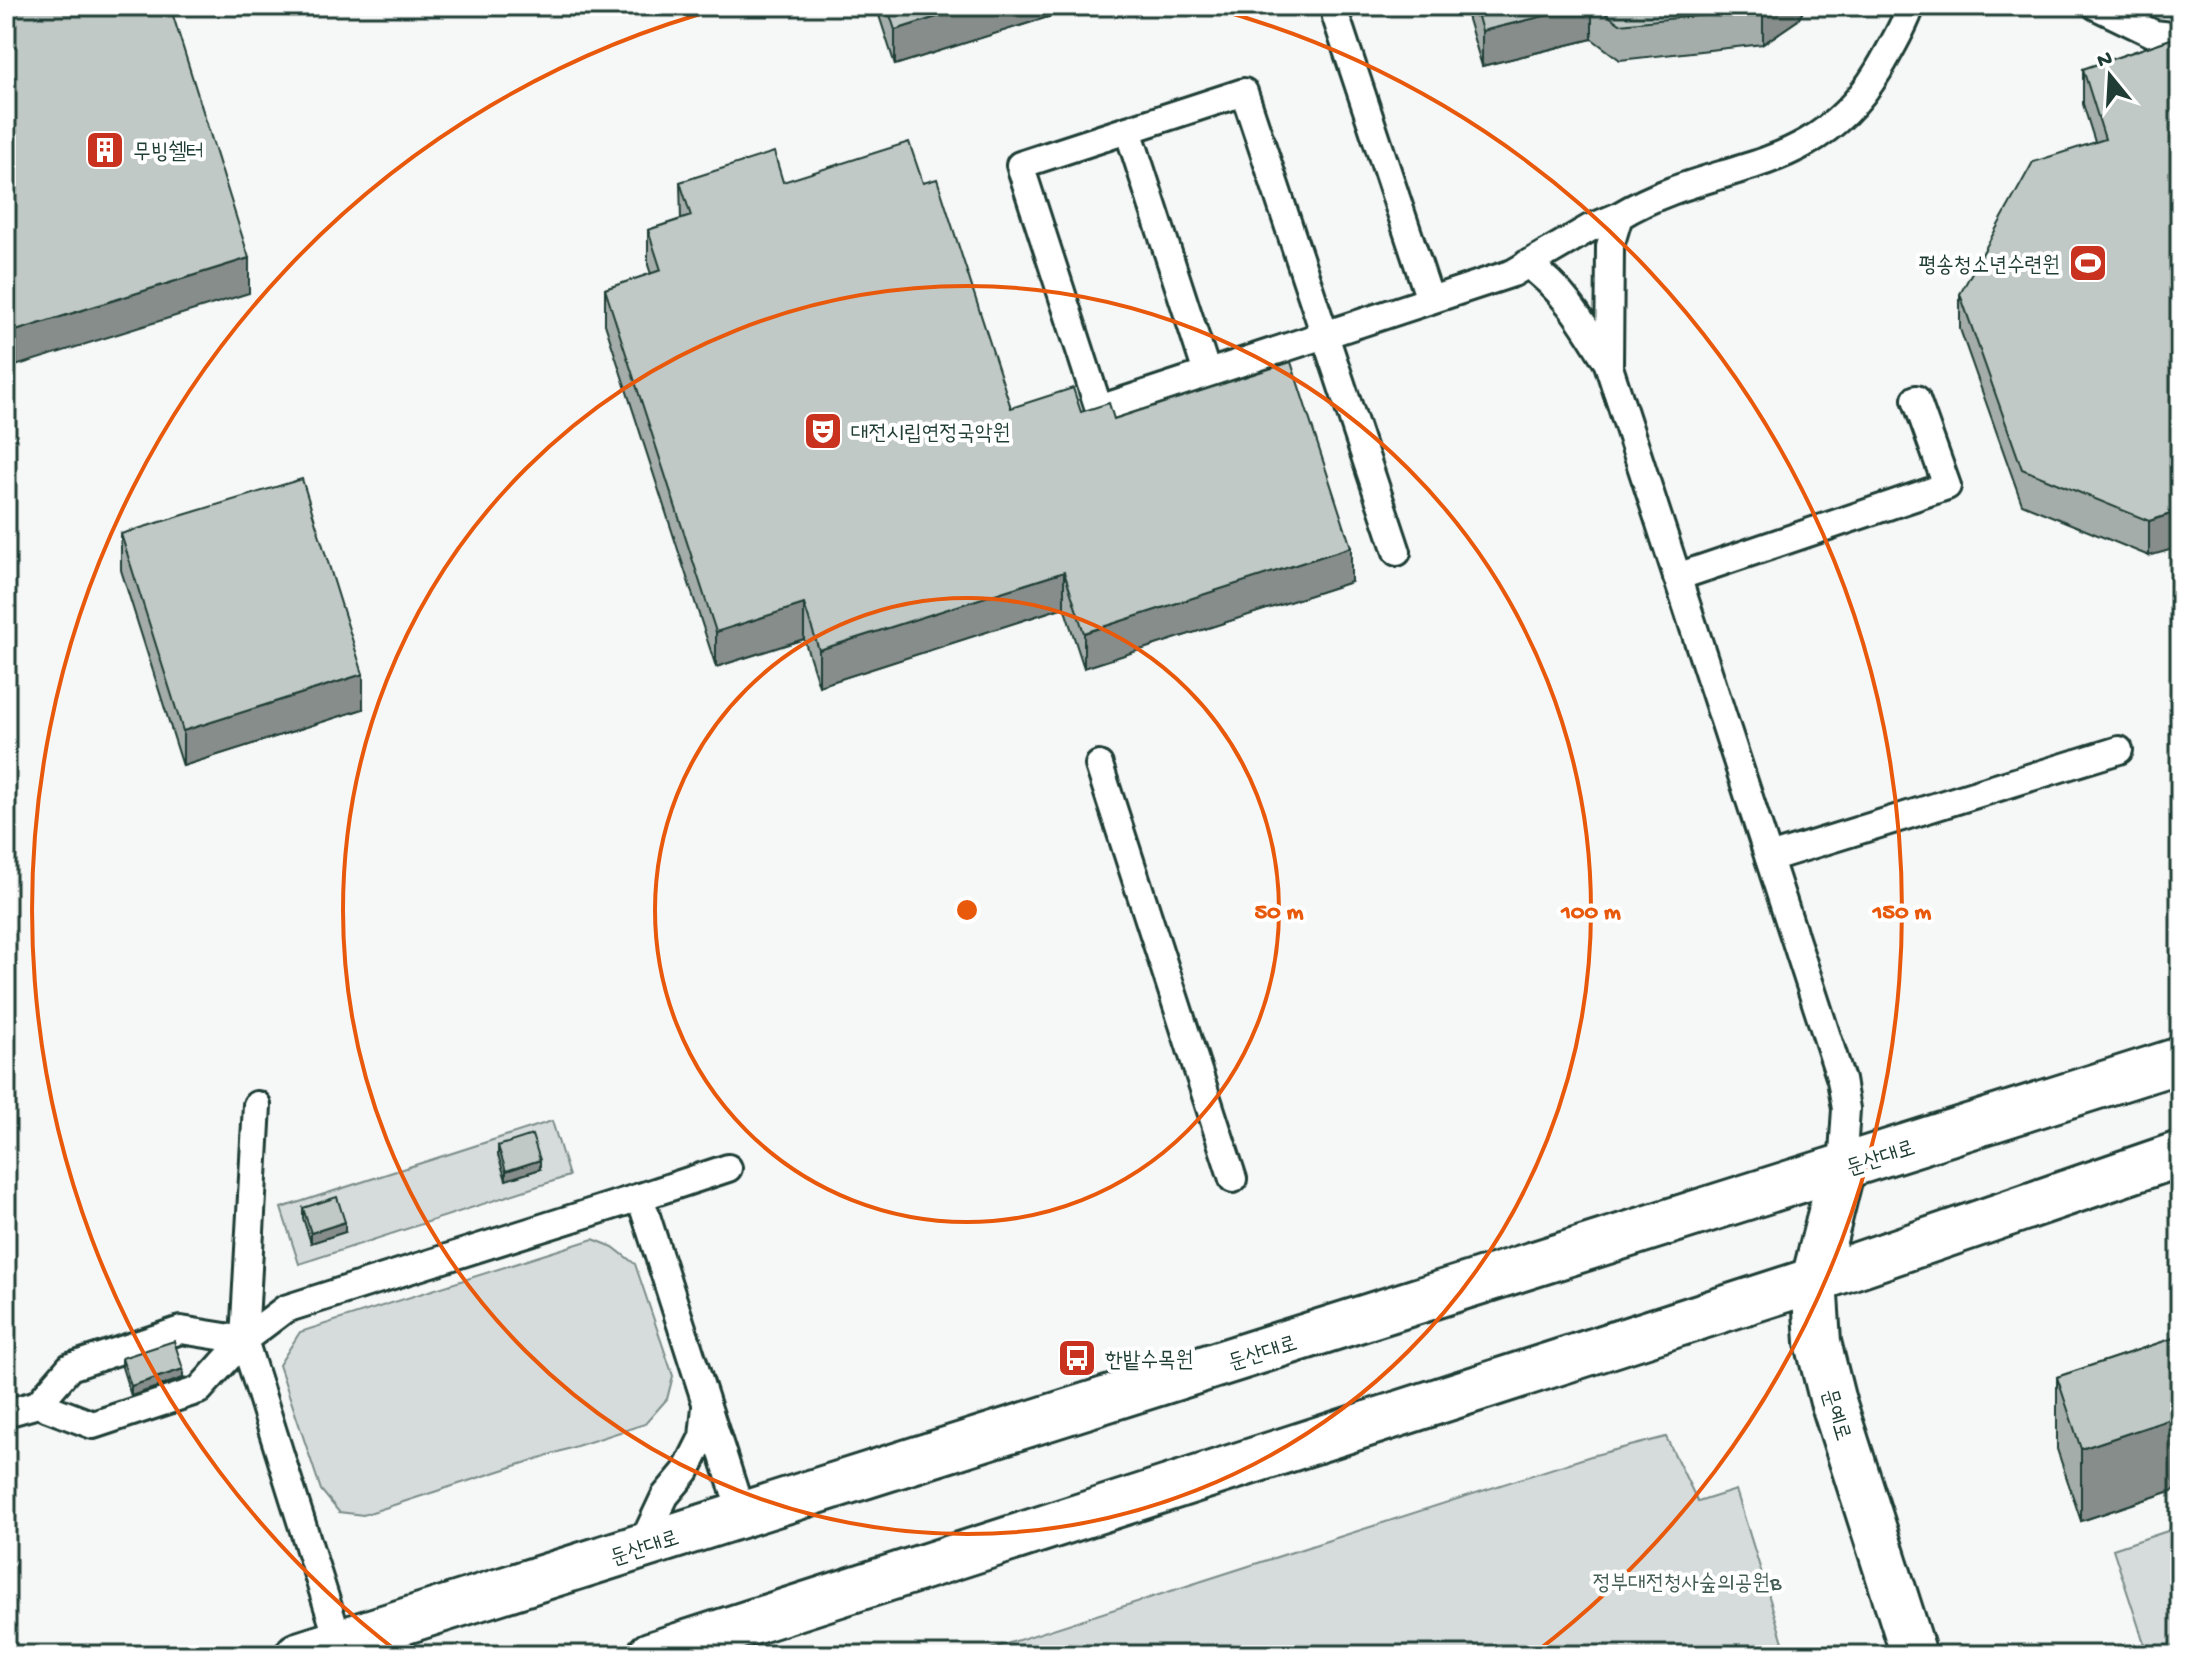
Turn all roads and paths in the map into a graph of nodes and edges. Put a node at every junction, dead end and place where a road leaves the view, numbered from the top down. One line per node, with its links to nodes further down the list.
1 (2096, 6): 4 (lane)
2 (1918, 7): 6 (lane)
3 (1336, 17): 8 (lane)
4 (2180, 37)
5 (1128, 130): 9 (lane); 11 (lane); 11 (lane)
6 (1619, 216): 7 (lane); 10 (lane)
7 (1527, 264): 8 (lane); 10 (lane)
8 (1430, 300): 9 (lane)
9 (1324, 335): 11 (lane); 13 (lane)
10 (1609, 367): 14 (lane)
11 (1207, 373)
12 (1916, 399): 14 (lane)
13 (1397, 552)
14 (1677, 577): 17 (lane)
15 (2119, 750): 17 (lane)
16 (1099, 765): 23 (lane)
17 (1769, 858): 22 (lane)
18 (2180, 1060): 22 (main road, 둔산대로)
19 (257, 1105): 26 (lane)
20 (2180, 1154): 25 (main road)
21 (728, 1168): 24 (lane)
22 (1842, 1168): 25 (main road, 문예로); 30 (main road, 둔산대로)
23 (1233, 1179)
24 (640, 1197): 26 (lane); 27 (lane)
25 (1814, 1280): 33 (main road); 34 (main road, 문예로)
26 (244, 1340): 28 (lane); 28 (lane); 32 (lane)
27 (706, 1399): 30 (lane); 31 (lane)
28 (38, 1404): 29 (lane)
29 (8, 1416)
30 (742, 1515): 31 (main road, 둔산대로)
31 (641, 1547): 32 (main road, 둔산대로)
32 (318, 1648)
33 (650, 1655)
34 (1914, 1655)

